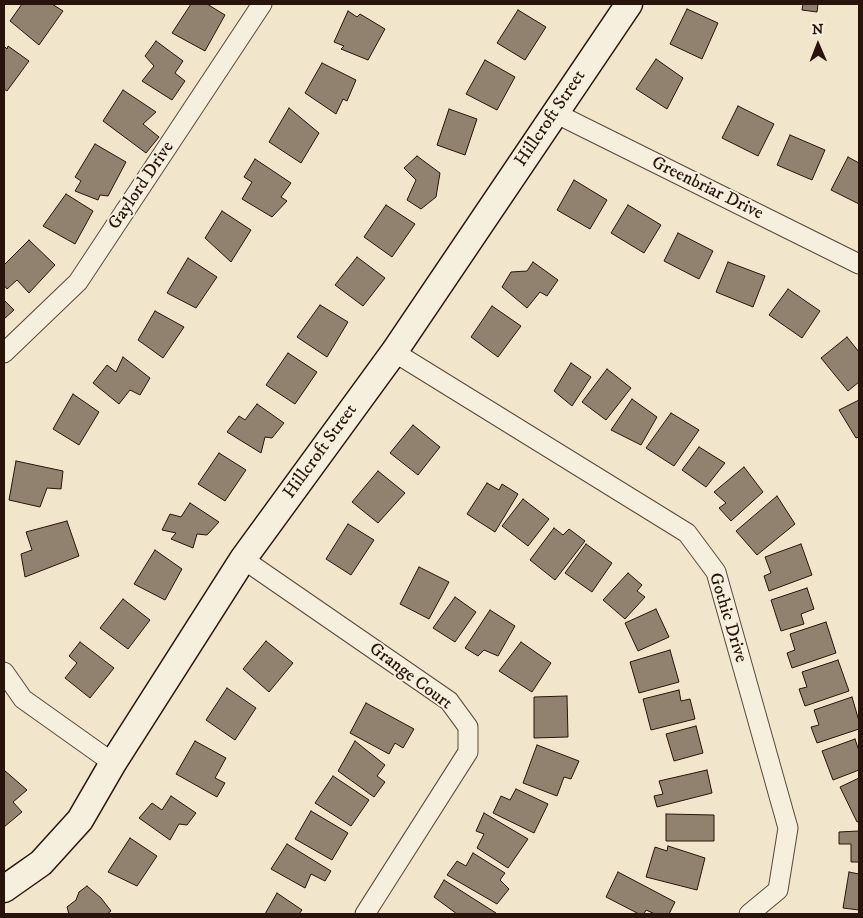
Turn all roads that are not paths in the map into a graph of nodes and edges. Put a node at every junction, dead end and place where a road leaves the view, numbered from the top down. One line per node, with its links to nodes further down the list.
1 (262, 4): 6 (street, Gaylord Drive)
2 (629, 4): 3 (street, Hillcroft Street)
3 (555, 113): 4 (street, Greenbriar Drive); 5 (street, Hillcroft Street)
4 (859, 264)
5 (394, 352): 7 (street, Hillcroft Street); 12 (street, Gothic Drive)
6 (4, 353)
7 (243, 559): 9 (street, Hillcroft Street); 11 (street, Grange Court)
8 (4, 672): 9 (street)
9 (113, 763): 10 (street, Hillcroft Street)
10 (4, 889)
11 (365, 914)
12 (749, 914)

